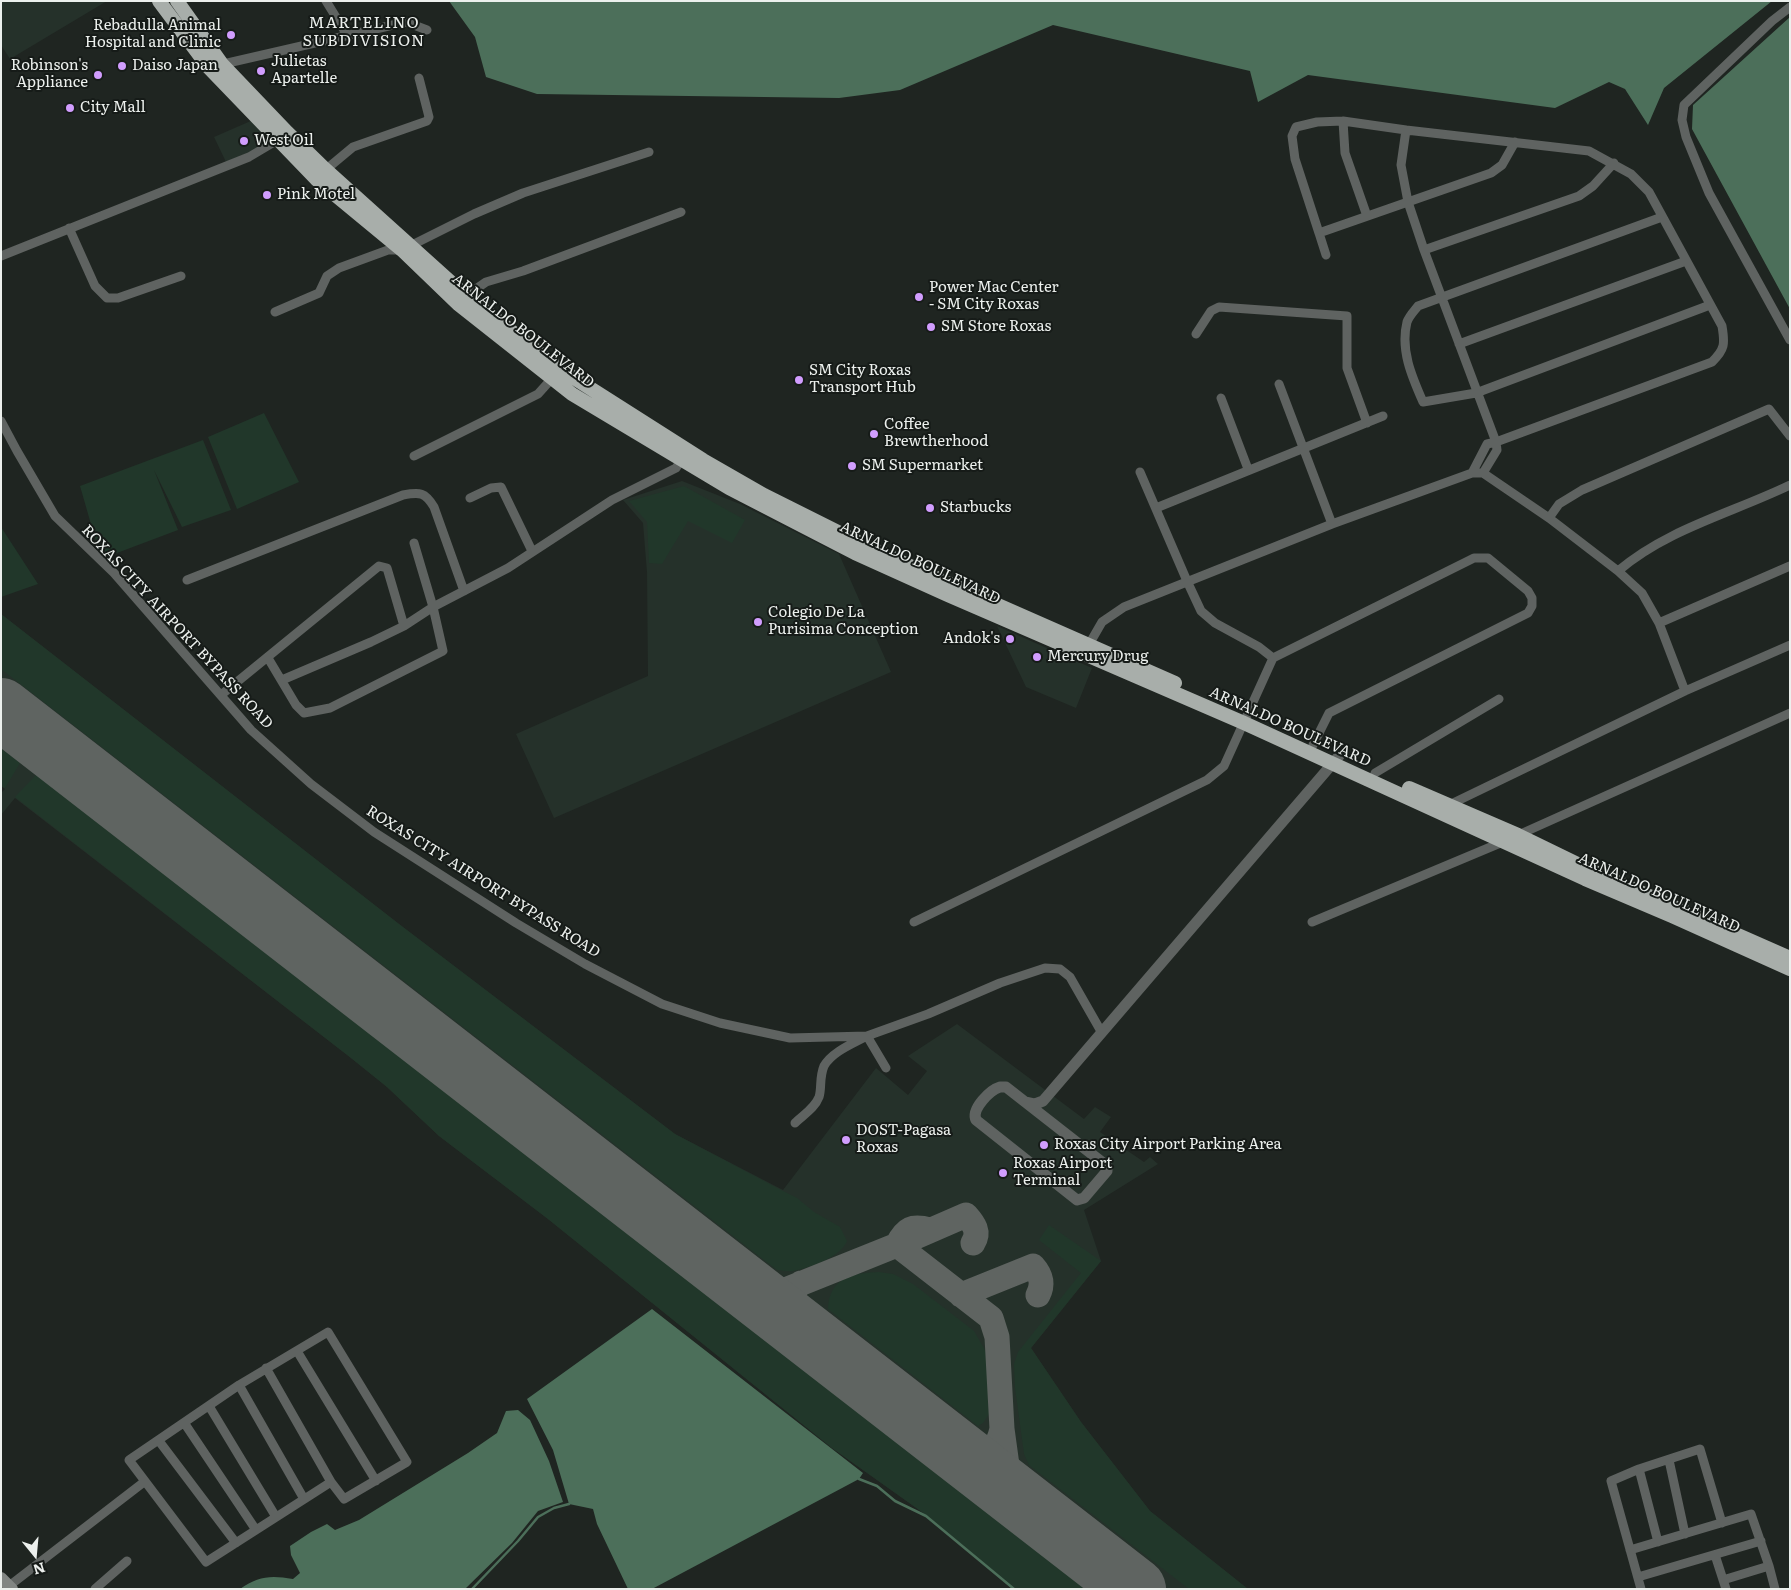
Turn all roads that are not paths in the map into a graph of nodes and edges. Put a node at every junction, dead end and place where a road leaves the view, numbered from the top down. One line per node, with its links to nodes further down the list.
1 (159, 1): 7 (highway, ARNALDO BOULEVARD)
2 (176, 1): 7 (highway, ARNALDO BOULEVARD)
3 (326, 1): 6 (street)
4 (1790, 7): 33 (street)
5 (427, 30): 6 (street)
6 (347, 35): 7 (street)
7 (215, 66): 11 (highway, ARNALDO BOULEVARD)
8 (419, 78): 15 (street)
9 (1342, 121): 10 (street); 18 (street); 21 (street)
10 (1406, 130): 12 (street); 16 (street)
11 (282, 136): 15 (highway, ARNALDO BOULEVARD); 20 (street)
12 (1515, 142): 14 (street); 16 (street)
13 (649, 152): 22 (street)
14 (1614, 163): 19 (street); 23 (street)
15 (320, 174): 22 (highway, ARNALDO BOULEVARD)
16 (1408, 202): 18 (street); 23 (street)
17 (681, 212): 29 (street)
18 (1367, 216): 21 (street)
19 (1662, 217): 26 (street); 28 (street)
20 (69, 228): 25 (street); 27 (street)
21 (1319, 233): 24 (street)
22 (406, 247): 29 (highway, ARNALDO BOULEVARD); 31 (street)
23 (1424, 250): 28 (street)
24 (1326, 255)
25 (1, 256)
26 (1686, 261): 30 (street); 34 (street)
27 (181, 276)
28 (1442, 297): 34 (street); 37 (street)
29 (461, 300): 35 (highway, ARNALDO BOULEVARD)
30 (1710, 305): 37 (street); 43 (street)
31 (275, 312)
32 (1196, 334): 41 (street)
33 (1790, 340)
34 (1459, 344): 37 (street)
35 (556, 373): 45 (street); 46 (highway, ARNALDO BOULEVARD); 47 (highway, ARNALDO BOULEVARD)
36 (1279, 384): 44 (street)
37 (1476, 393): 43 (street)
38 (1221, 398): 48 (street)
39 (1383, 416): 41 (street)
40 (1, 421): 73 (street, ROXAS CITY AIRPORT BYPASS ROAD)
41 (1367, 422): 44 (street)
42 (1790, 436): 55 (street)
43 (1496, 442): 50 (street); 51 (street)
44 (1302, 447): 48 (street); 56 (street)
45 (414, 456)
46 (682, 459): 47 (highway, ARNALDO BOULEVARD); 58 (street)
47 (700, 464): 68 (highway, ARNALDO BOULEVARD)
48 (1248, 469): 54 (street)
49 (1140, 472): 54 (street)
50 (1472, 473): 51 (street); 56 (street)
51 (1484, 473): 55 (street)
52 (1790, 485): 60 (street)
53 (470, 498): 58 (street)
54 (1156, 508): 62 (street)
55 (1549, 518): 60 (street)
56 (1332, 524): 62 (street)
57 (414, 543): 64 (street)
58 (532, 551): 63 (street)
59 (1790, 566): 65 (street)
60 (1618, 571): 65 (street)
61 (187, 580): 63 (street)
62 (1186, 582): 68 (street); 70 (street)
63 (464, 591): 64 (street)
64 (433, 607): 66 (street); 71 (street)
65 (1659, 623): 72 (street)
66 (404, 626): 69 (street); 71 (street)
67 (1790, 645): 72 (street)
68 (1086, 650): 76 (highway, ARNALDO BOULEVARD)
69 (268, 658): 71 (street); 73 (street)
70 (1273, 658): 76 (street); 77 (street)
71 (282, 680)
72 (1685, 691): 81 (street)
73 (221, 695): 91 (street, ROXAS CITY AIRPORT BYPASS ROAD)
74 (1499, 699): 79 (street)
75 (1790, 713): 82 (street)
76 (1246, 719): 77 (highway, ARNALDO BOULEVARD); 78 (highway, ARNALDO BOULEVARD); 85 (street)
77 (1313, 744): 78 (highway, ARNALDO BOULEVARD)
78 (1336, 760): 79 (highway, ARNALDO BOULEVARD); 80 (highway, ARNALDO BOULEVARD); 90 (street)
79 (1375, 772): 80 (highway, ARNALDO BOULEVARD)
80 (1422, 798): 81 (highway, ARNALDO BOULEVARD); 83 (highway, ARNALDO BOULEVARD)
81 (1448, 805): 82 (highway, ARNALDO BOULEVARD)
82 (1518, 835): 83 (street); 84 (highway, ARNALDO BOULEVARD)
83 (1504, 841): 84 (highway, ARNALDO BOULEVARD); 86 (street)
84 (1588, 874): 87 (highway, ARNALDO BOULEVARD)
85 (914, 922)
86 (1312, 922)
87 (1756, 948): 88 (highway, ARNALDO BOULEVARD); 89 (highway, ARNALDO BOULEVARD)
88 (1790, 958)
89 (1790, 969)
90 (1102, 1033): 91 (street, ROXAS CITY AIRPORT BYPASS ROAD); 93 (street)
91 (867, 1036): 92 (street); 96 (street)
92 (886, 1068)
93 (1043, 1101): 94 (street); 95 (street)
94 (1026, 1102): 95 (street); 95 (street)
95 (1045, 1117)
96 (795, 1123)
97 (297, 1350): 98 (street); 105 (street); 105 (street)
98 (266, 1368): 99 (street); 107 (street)
99 (239, 1385): 100 (street); 108 (street)
100 (209, 1406): 101 (street); 109 (street)
101 (185, 1424): 102 (street); 111 (street)
102 (159, 1441): 106 (street); 115 (street)
103 (1669, 1460): 104 (street); 110 (street); 112 (street)
104 (1639, 1469): 114 (street); 116 (street)
105 (376, 1481): 107 (street)
106 (144, 1482): 115 (street); 121 (street)
107 (331, 1482): 108 (street)
108 (304, 1499): 109 (street)
109 (276, 1517): 111 (street)
110 (1722, 1523): 112 (street); 113 (street)
111 (256, 1530): 115 (street)
112 (1685, 1534): 114 (street)
113 (1761, 1540): 117 (street); 119 (street)
114 (1658, 1542): 116 (street)
115 (236, 1543)
116 (1630, 1550): 120 (street)
117 (1715, 1554): 120 (street); 122 (street)
118 (127, 1562): 123 (street)
119 (1770, 1566): 122 (street); 125 (street)
120 (1638, 1577): 124 (street)
121 (7, 1584)
122 (1724, 1584)
123 (95, 1589)
124 (1641, 1589)
125 (1775, 1589)

